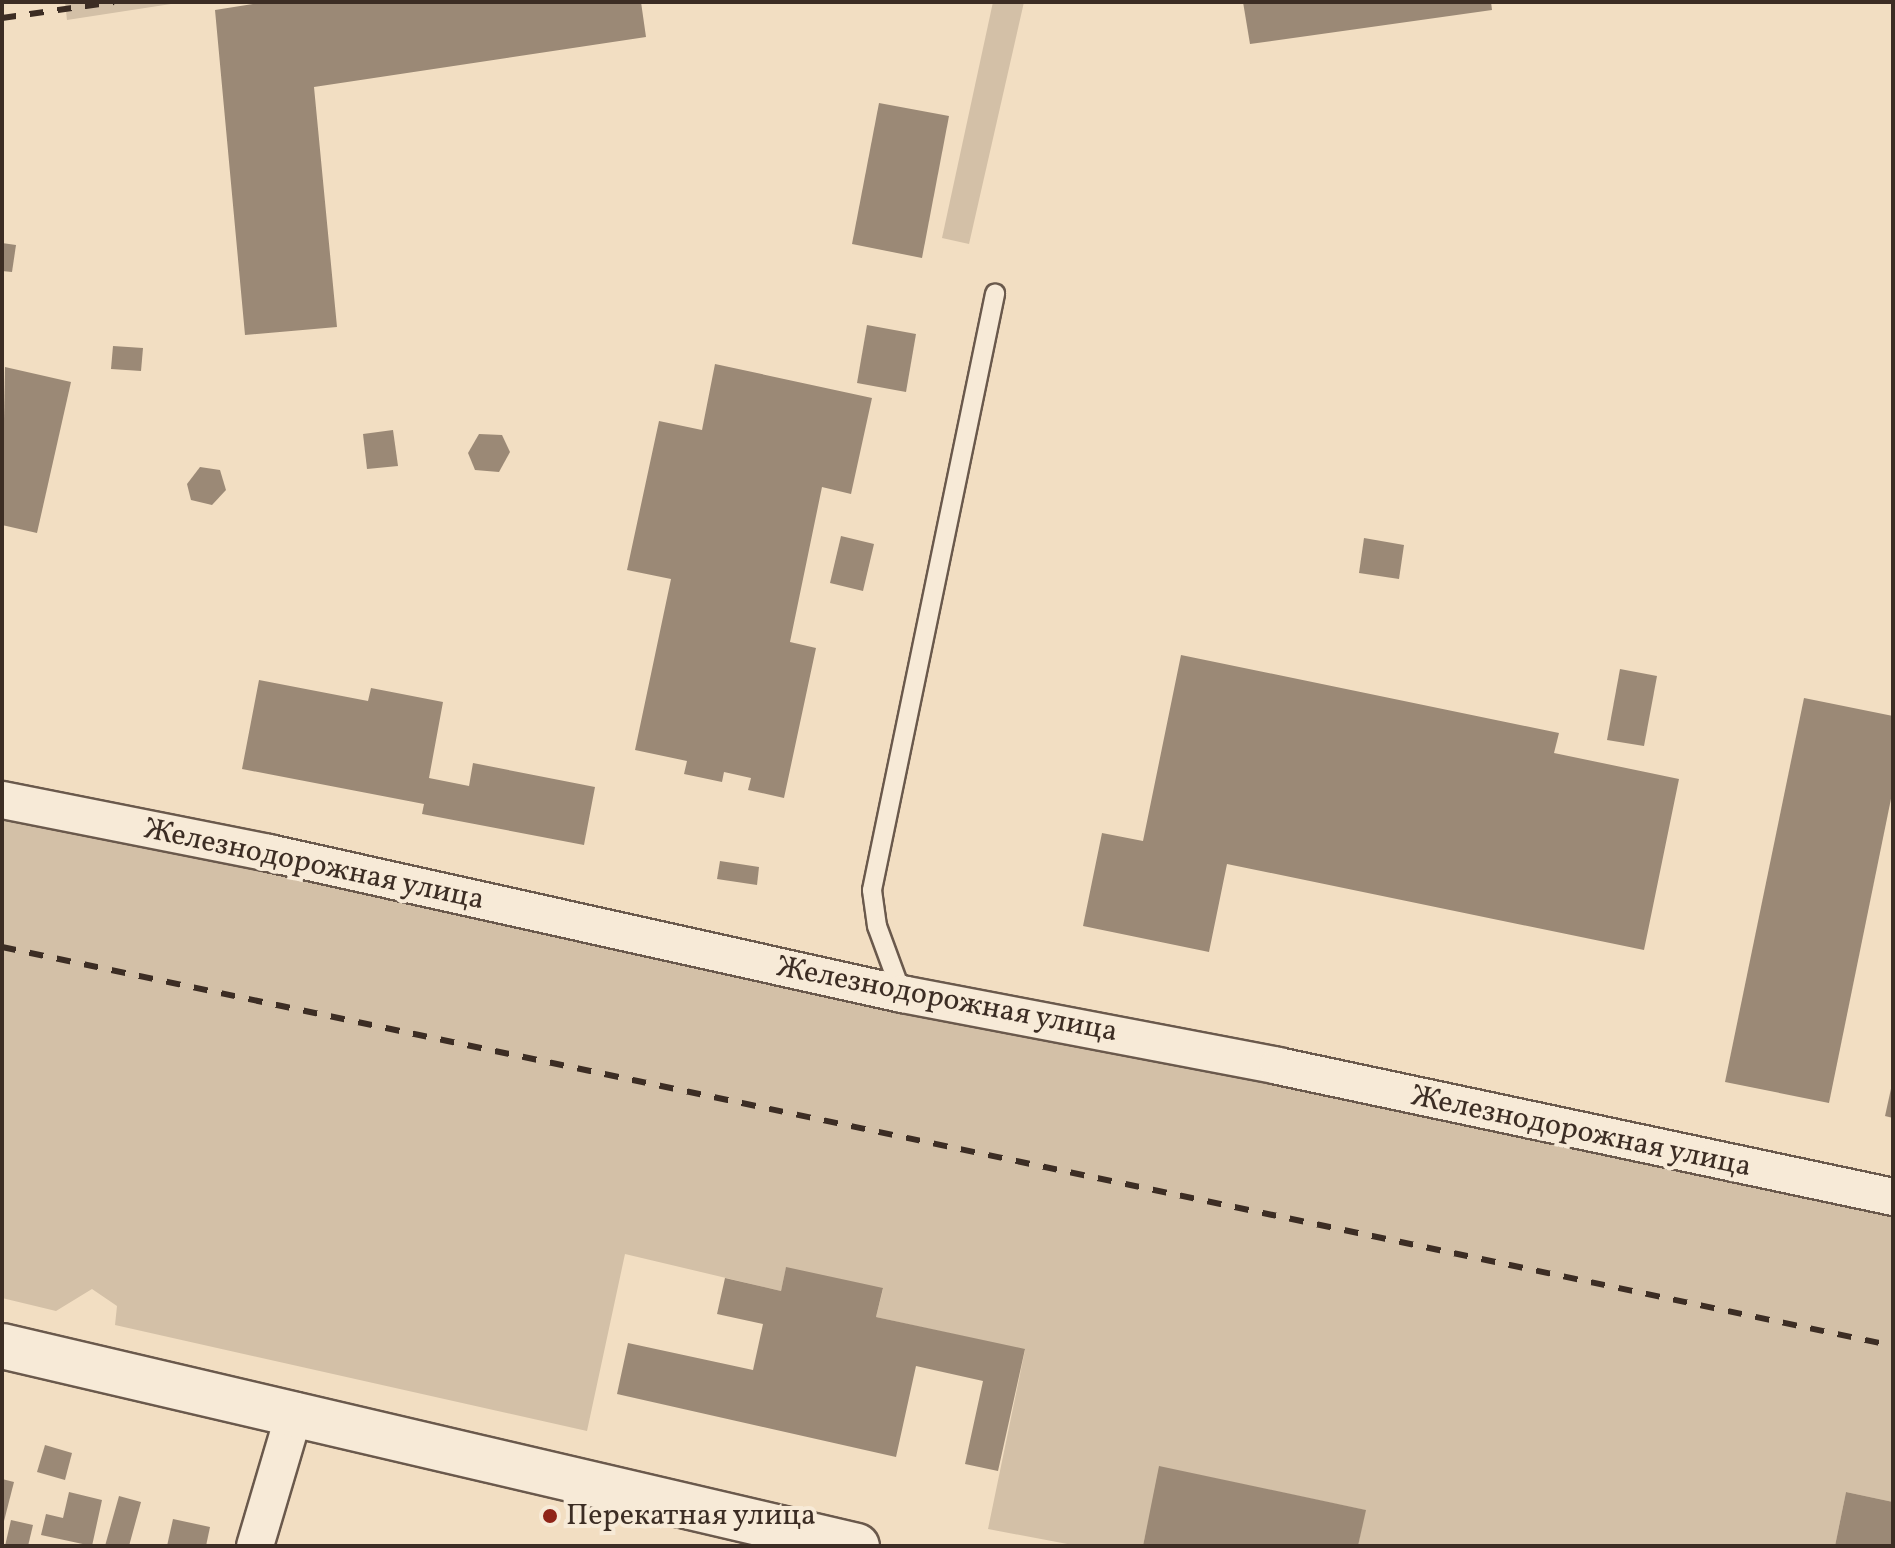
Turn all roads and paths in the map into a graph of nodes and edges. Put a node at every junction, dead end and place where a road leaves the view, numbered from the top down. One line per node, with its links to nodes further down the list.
1 (995, 294): 3 (lane)
2 (2, 800): 3 (street, Железнодорожная улица)
3 (902, 994): 4 (street, Железнодорожная улица)
4 (1893, 1197)
5 (2, 1346): 6 (street)
6 (295, 1411): 7 (street); 8 (street)
7 (255, 1546)
8 (857, 1546)

